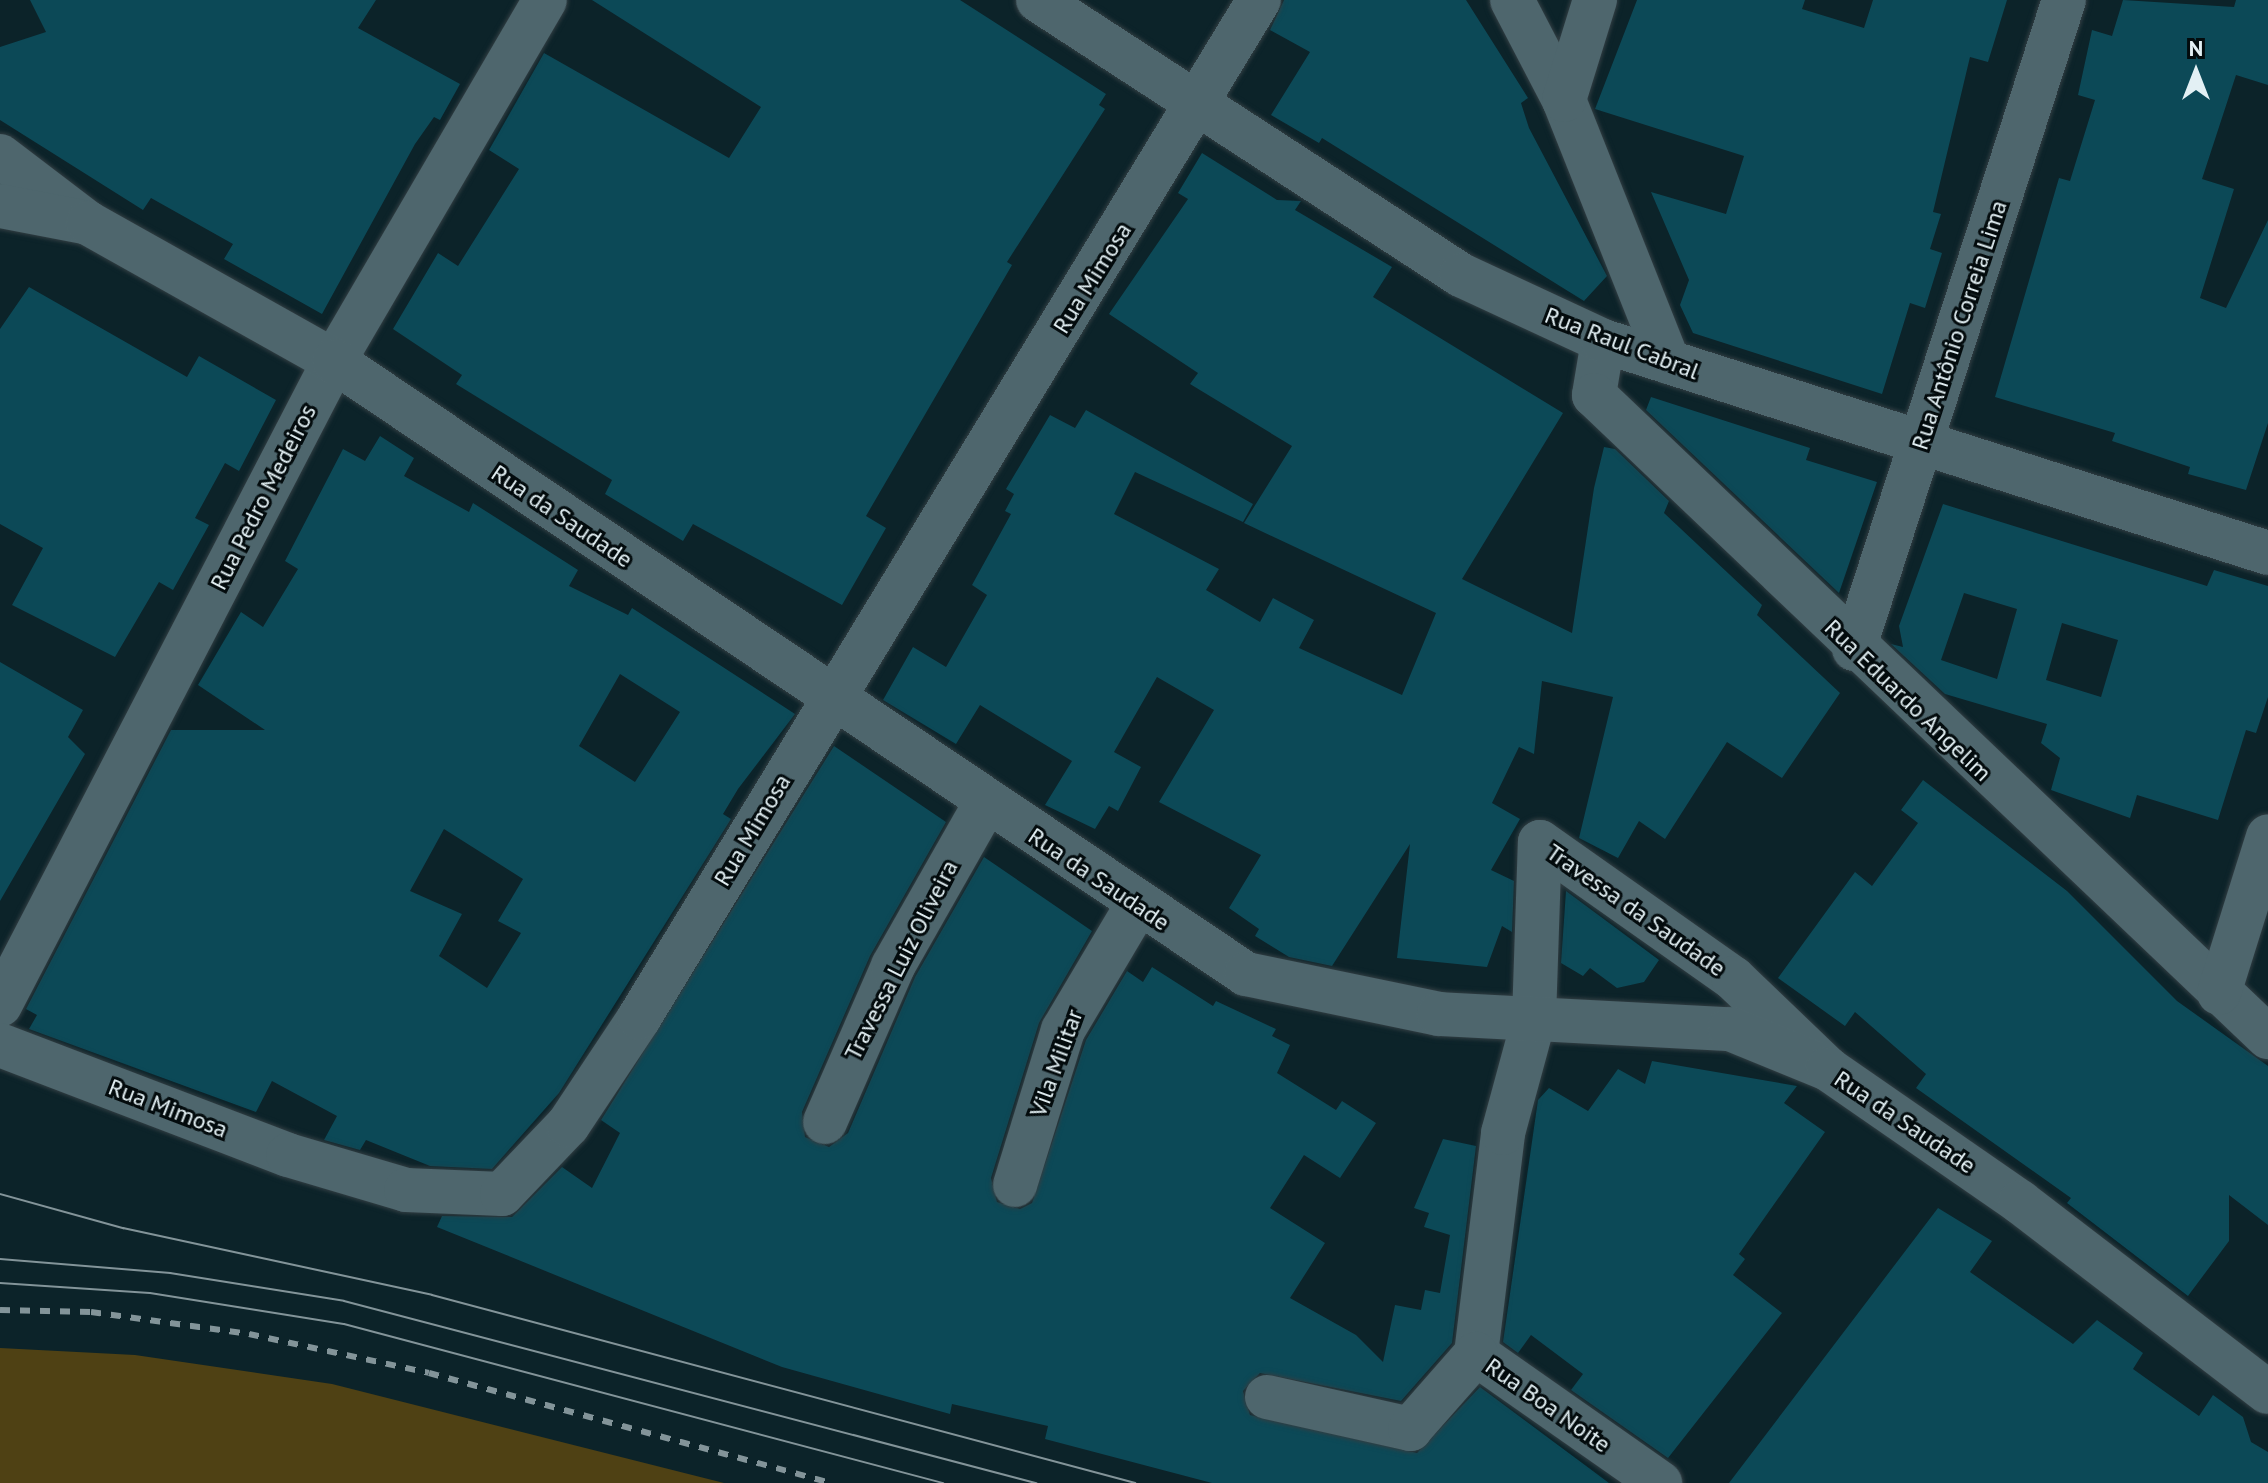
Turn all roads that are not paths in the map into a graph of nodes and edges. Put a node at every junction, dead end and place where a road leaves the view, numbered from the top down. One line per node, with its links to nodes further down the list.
1 (545, 0): 13 (street, Rua Pedro Medeiros)
2 (1038, 0): 8 (street, Rua Raul Cabral)
3 (1259, 0): 8 (street, Rua Mimosa)
4 (1512, 0): 7 (street)
5 (1595, 0): 7 (street)
6 (2064, 0): 15 (street, Rua Antônio Correia Lima)
7 (1564, 100): 14 (street)
8 (1199, 105): 12 (street, Rua Raul Cabral); 18 (street, Rua Mimosa)
9 (0, 156): 11 (street, Rua da Saudade)
10 (0, 206): 11 (street)
11 (88, 223): 13 (street, Rua da Saudade)
12 (1603, 341): 14 (street, Rua Raul Cabral); 17 (street, Rua Eduardo Angelim)
13 (334, 361): 18 (street, Rua da Saudade); 23 (street, Rua Pedro Medeiros)
14 (1668, 362): 15 (street, Rua Raul Cabral)
15 (1921, 444): 16 (street, Rua Raul Cabral); 17 (street, Rua Antônio Correia Lima)
16 (2268, 553)
17 (1854, 649): 22 (street, Rua Eduardo Angelim)
18 (830, 700): 19 (street, Rua da Saudade); 26 (street, Rua Mimosa)
19 (986, 802): 21 (street, Rua da Saudade); 28 (street, Travessa Luiz Oliveira)
20 (2268, 837): 22 (street)
21 (1136, 907): 24 (street, Rua da Saudade); 29 (street, Vila Militar)
22 (2219, 993): 25 (street, Rua Eduardo Angelim)
23 (0, 1005)
24 (1534, 1019): 27 (street, Rua da Saudade); 27 (street, Travessa da Saudade); 30 (street, Travessa da Saudade)
25 (2268, 1037)
26 (0, 1045)
27 (1828, 1069): 31 (street, Rua da Saudade)
28 (825, 1122)
29 (1015, 1185)
30 (1476, 1354): 32 (street); 33 (street, Rua Boa Noite)
31 (2268, 1392)
32 (1267, 1397)
33 (1660, 1483)

